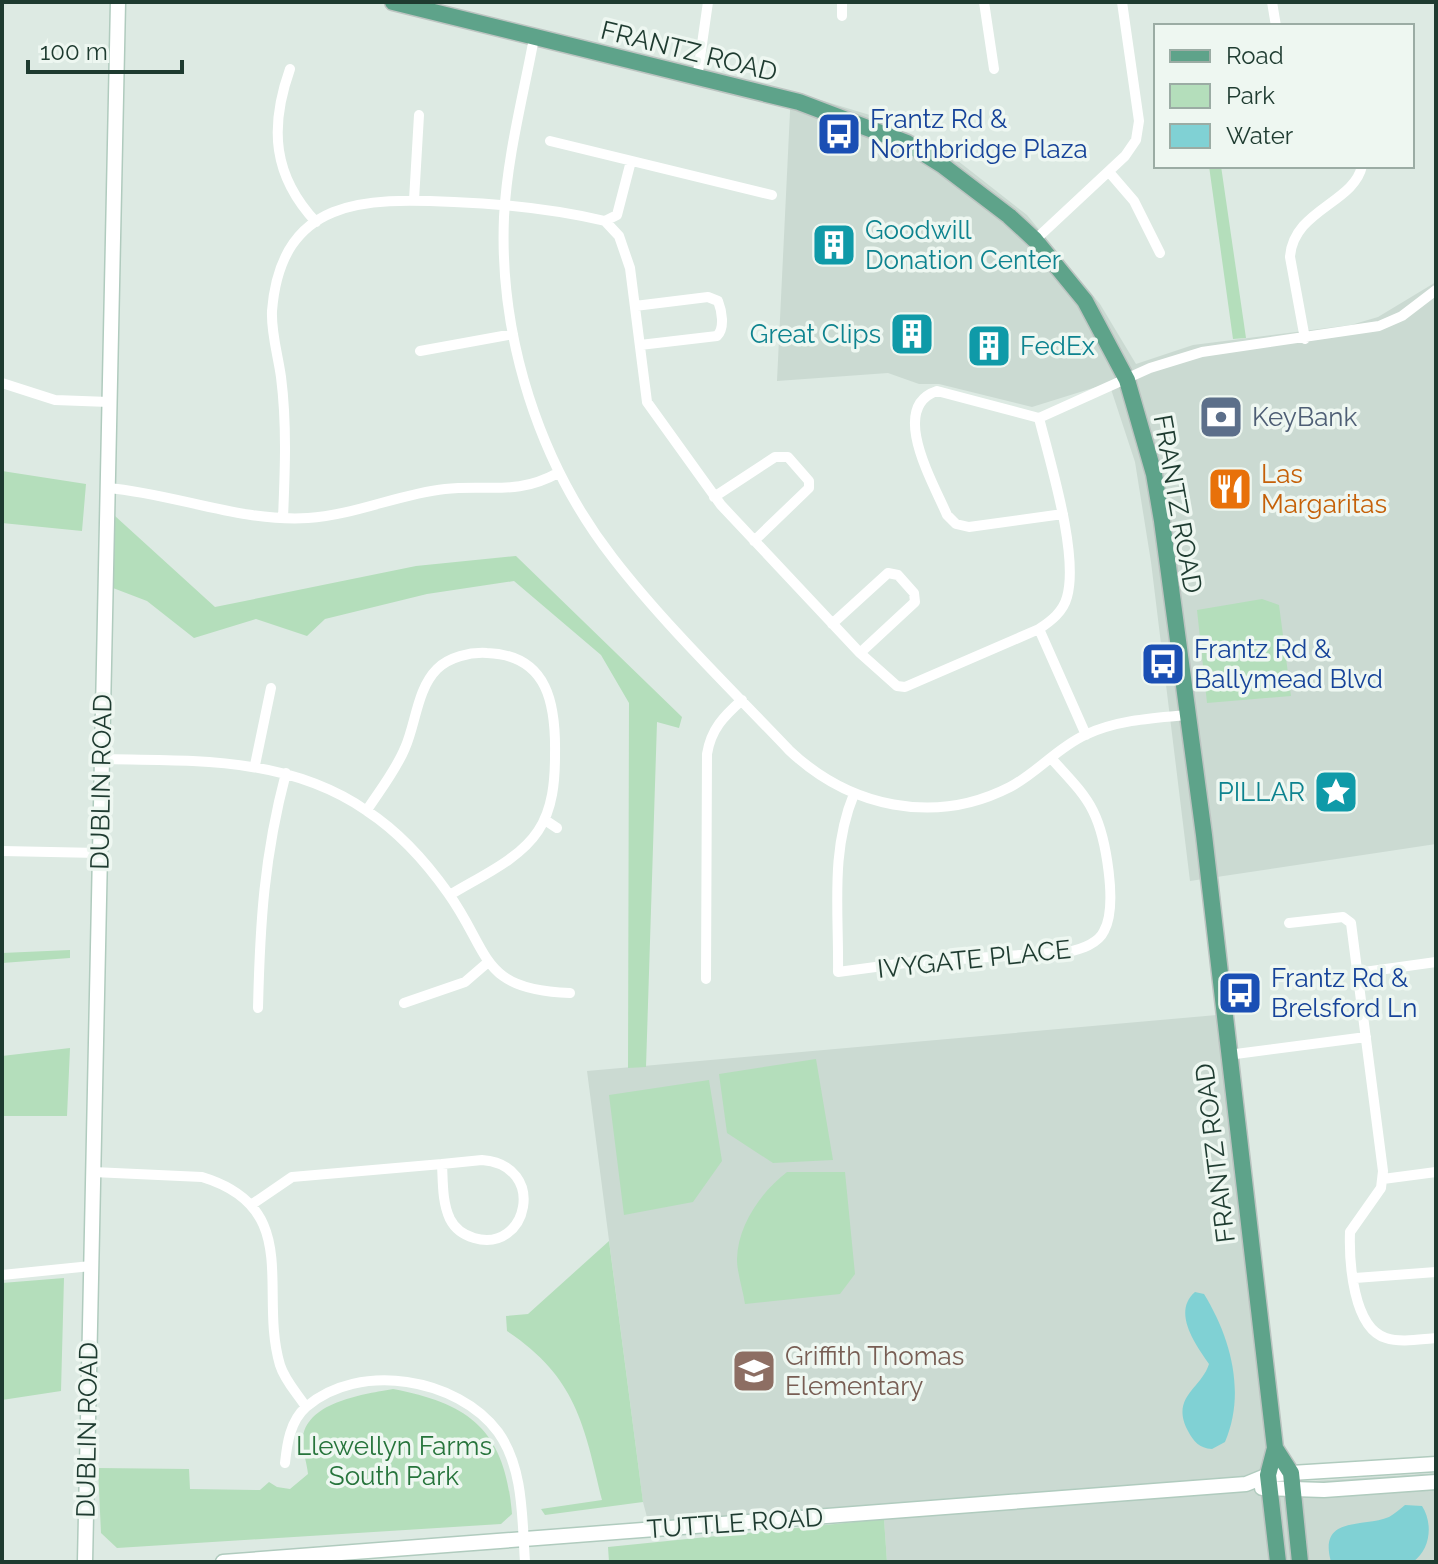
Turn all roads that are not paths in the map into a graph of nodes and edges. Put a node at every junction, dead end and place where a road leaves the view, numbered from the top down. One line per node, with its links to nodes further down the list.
1 (118, 2): 35 (main road, DUBLIN ROAD)
2 (393, 2): 8 (main road, FRANTZ ROAD)
3 (708, 2): 14 (street)
4 (842, 2): 9 (street)
5 (984, 2): 13 (street)
6 (1122, 2): 19 (street)
7 (1272, 2): 10 (street)
8 (446, 9): 11 (main road, FRANTZ ROAD)
9 (842, 16)
10 (1276, 24)
11 (534, 38): 14 (main road, FRANTZ ROAD); 22 (street)
12 (290, 69): 24 (street)
13 (994, 69)
14 (697, 79): 25 (main road, FRANTZ ROAD)
15 (419, 115): 21 (street)
16 (550, 141): 17 (street)
17 (631, 161): 20 (street); 23 (street)
18 (1361, 168): 30 (street)
19 (1109, 172): 25 (street); 26 (street)
20 (772, 195)
21 (414, 200): 22 (street); 24 (street)
22 (505, 204): 23 (street); 29 (street)
23 (605, 221): 28 (street)
24 (316, 222): 41 (street)
25 (1035, 240): 33 (main road, FRANTZ ROAD)
26 (1160, 253)
27 (1436, 290): 30 (street)
28 (635, 306): 31 (street); 31 (street)
29 (513, 334): 32 (street); 37 (street)
30 (1305, 339): 33 (street)
31 (640, 345): 39 (street)
32 (420, 351)
33 (1127, 380): 36 (street); 48 (main road, FRANTZ ROAD)
34 (2, 383): 35 (street)
35 (109, 402): 38 (main road, DUBLIN ROAD)
36 (1039, 418): 40 (street); 40 (street)
37 (558, 473): 41 (street); 47 (street)
38 (108, 488): 41 (street); 51 (main road, DUBLIN ROAD)
39 (714, 497): 42 (street); 42 (street)
40 (1063, 514): 44 (street)
41 (283, 518)
42 (754, 541): 43 (street)
43 (832, 624): 45 (street); 45 (street)
44 (1039, 629): 45 (street); 49 (street)
45 (860, 653)
46 (271, 688): 52 (street)
47 (742, 700): 54 (street); 65 (street)
48 (1187, 715): 49 (street); 70 (main road, FRANTZ ROAD)
49 (1086, 735): 50 (street)
50 (1051, 758): 54 (street); 54 (street, IVYGATE PLACE)
51 (102, 759): 52 (street); 59 (main road, DUBLIN ROAD)
52 (255, 765): 53 (street)
53 (286, 773): 55 (street); 68 (street)
54 (854, 794)
55 (367, 810): 56 (street); 60 (street)
56 (545, 820): 57 (street); 60 (street)
57 (557, 828)
58 (2, 851): 59 (street)
59 (99, 853): 72 (main road, DUBLIN ROAD)
60 (450, 895): 63 (street)
61 (1289, 923): 64 (street)
62 (1436, 962): 64 (street)
63 (487, 963): 66 (street); 67 (street)
64 (1357, 973): 69 (street)
65 (706, 979)
66 (570, 993)
67 (404, 1003)
68 (258, 1008)
69 (1366, 1037): 70 (street); 74 (street)
70 (1228, 1055): 82 (main road, FRANTZ ROAD)
71 (442, 1164): 71 (street); 75 (street)
72 (93, 1172): 75 (street); 76 (main road, DUBLIN ROAD)
73 (1436, 1172): 74 (street)
74 (1383, 1179): 79 (street)
75 (251, 1205): 81 (street)
76 (91, 1266): 78 (street); 89 (main road, DUBLIN ROAD)
77 (1436, 1272): 79 (street)
78 (2, 1275)
79 (1355, 1278): 80 (street)
80 (1436, 1338)
81 (306, 1407): 83 (street); 88 (street)
82 (1275, 1448): 85 (main road, FRANTZ ROAD); 87 (main road, FRANTZ ROAD)
83 (285, 1463)
84 (1436, 1464): 85 (main road)
85 (1291, 1473): 87 (main road, FRANTZ ROAD)
86 (1436, 1482): 87 (main road, TUTTLE ROAD)
87 (1277, 1486): 88 (main road, TUTTLE ROAD); 92 (main road, FRANTZ ROAD); 93 (main road); 94 (main road, FRANTZ ROAD)
88 (523, 1539): 90 (main road, TUTTLE ROAD); 91 (street)
89 (85, 1562)
90 (223, 1562)
91 (525, 1562)
92 (1278, 1562)
93 (1289, 1562)
94 (1300, 1562)

